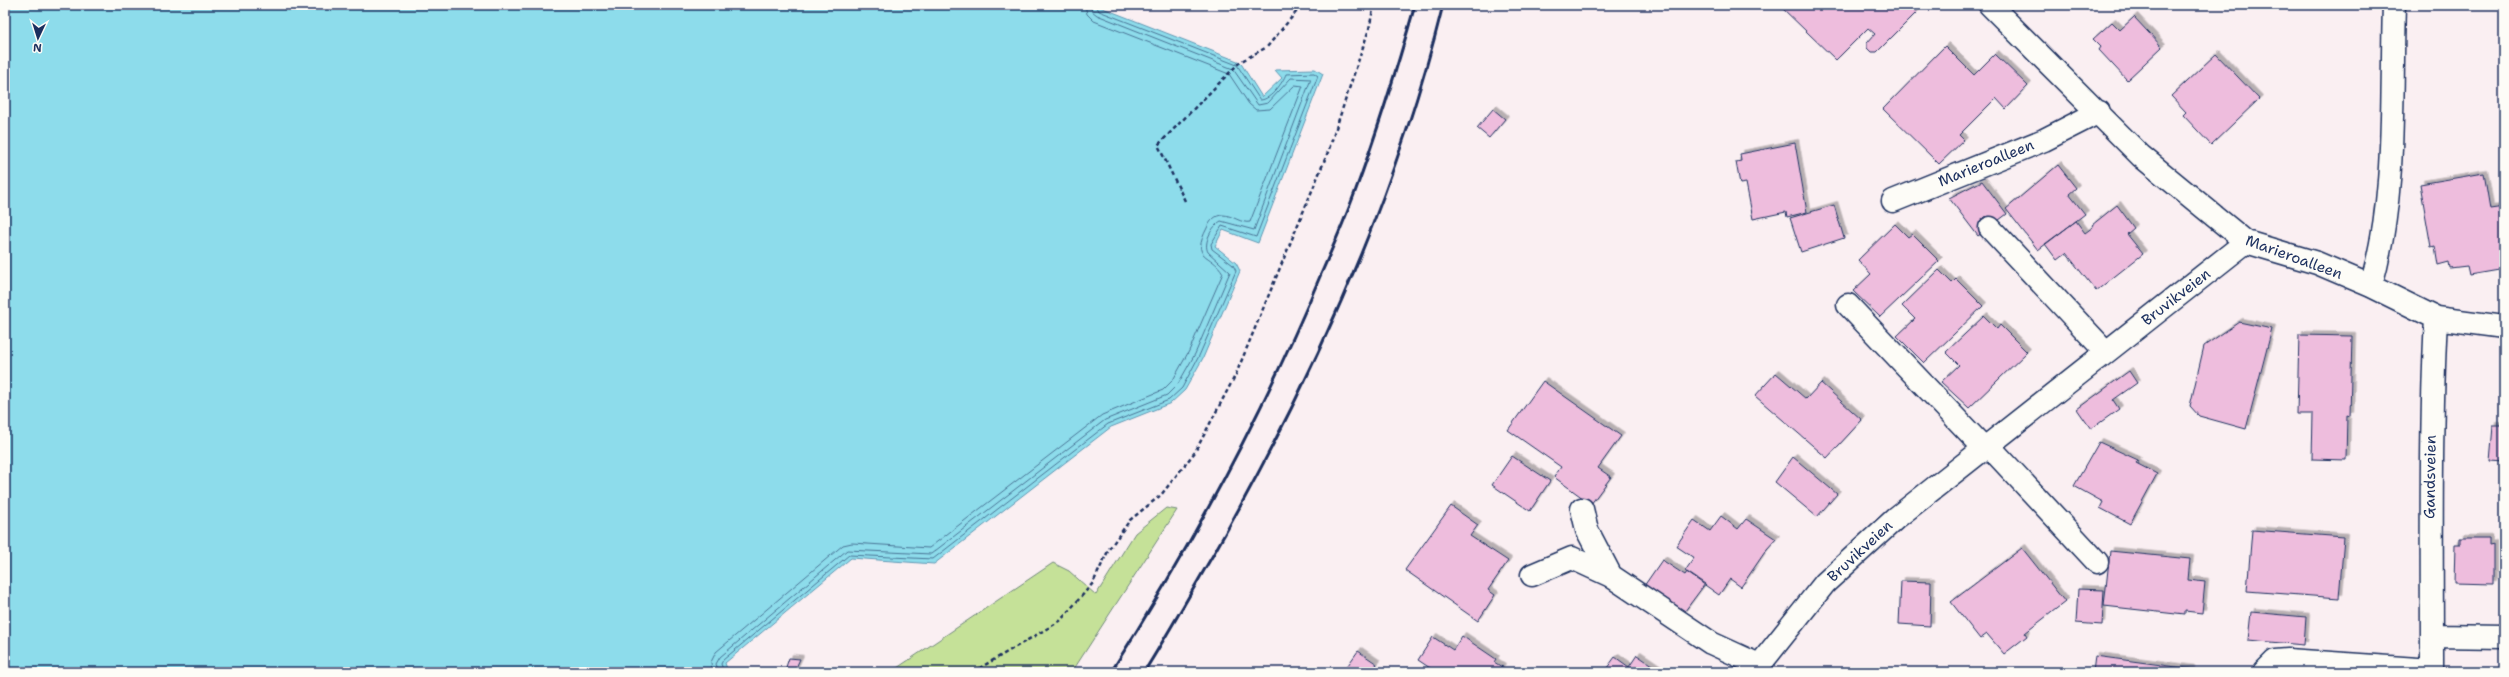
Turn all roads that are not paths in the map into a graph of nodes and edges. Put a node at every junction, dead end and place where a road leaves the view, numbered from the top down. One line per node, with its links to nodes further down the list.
1 (1990, 5): 3 (street, Marieroalleen)
2 (2394, 5): 7 (street)
3 (2099, 112): 4 (street, Marieroalleen); 6 (street, Marieroalleen)
4 (1892, 200)
5 (1990, 228): 11 (street)
6 (2246, 242): 7 (street, Marieroalleen); 11 (street, Bruvikveien)
7 (2371, 286): 9 (street, Marieroalleen)
8 (1848, 305): 12 (street)
9 (2436, 318): 10 (street, Marieroalleen); 17 (street, Gandsveien)
10 (2504, 327)
11 (2106, 352): 12 (street, Bruvikveien)
12 (1986, 446): 14 (street); 19 (street, Bruvikveien)
13 (1582, 509): 16 (street)
14 (2096, 562)
15 (1532, 575): 16 (street)
16 (1611, 576): 19 (street)
17 (2432, 636): 18 (street); 20 (street, Gandsveien)
18 (2504, 637)
19 (1756, 669)
20 (2432, 671): 21 (street, Gandsveien)
21 (2264, 672)

